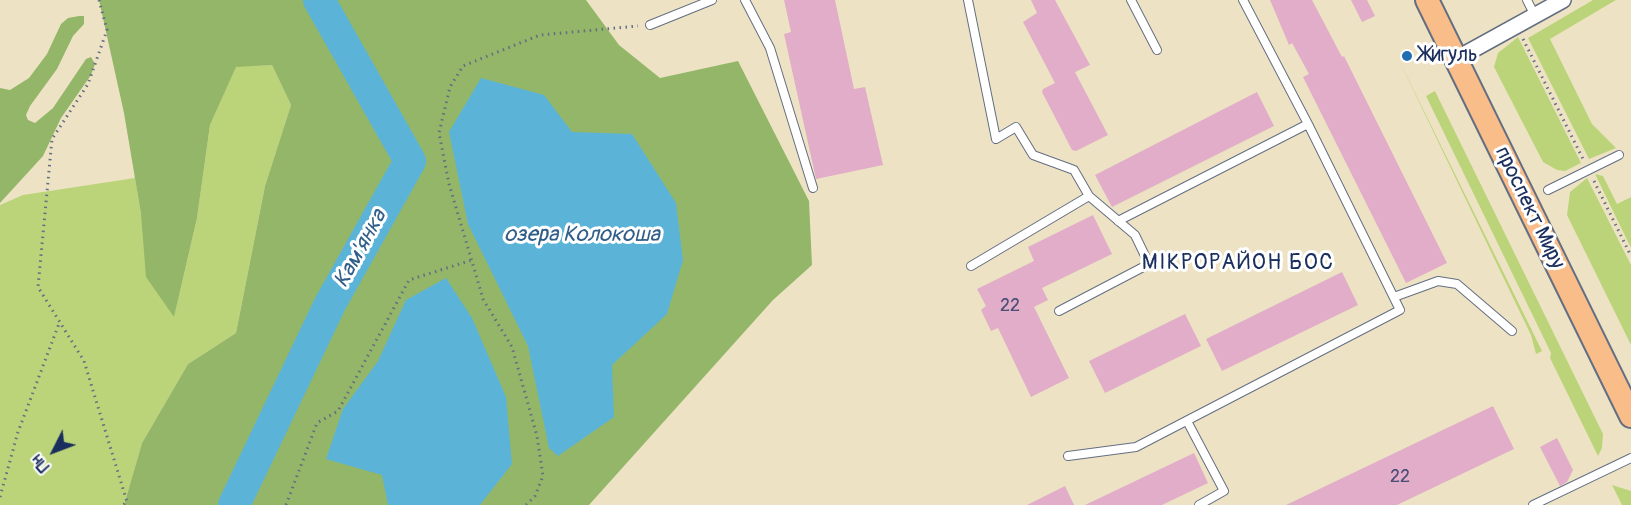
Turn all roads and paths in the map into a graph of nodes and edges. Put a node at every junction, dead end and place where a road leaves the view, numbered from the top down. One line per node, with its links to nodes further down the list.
1 (99, 0): 27 (path)
2 (712, 0): 11 (lane)
3 (745, 0): 18 (lane)
4 (969, 0): 20 (lane)
5 (1131, 0): 13 (lane)
6 (1243, 0): 15 (lane)
7 (1427, 0): 14 (main road, проспект Миру)
8 (1527, 0): 10 (lane)
9 (1563, 0): 10 (street)
10 (1535, 16): 14 (street)
11 (650, 25): 23 (path)
12 (1521, 34): 17 (path)
13 (1157, 50)
14 (1456, 59): 29 (main road, проспект Миру)
15 (1308, 124): 21 (lane); 25 (lane)
16 (1619, 155): 17 (lane)
17 (1588, 170): 19 (lane); 22 (path)
18 (813, 188)
19 (1548, 190)
20 (1089, 196): 21 (lane); 24 (lane)
21 (1118, 221): 26 (lane)
22 (1631, 256)
23 (472, 260): 35 (path); 36 (path)
24 (970, 266)
25 (1394, 297): 28 (lane); 30 (lane)
26 (1059, 310)
27 (60, 321): 33 (path); 34 (path)
28 (1512, 331)
29 (1631, 416)
30 (1187, 421): 31 (lane); 37 (lane)
31 (1068, 456)
32 (1631, 458): 38 (lane)
33 (0, 497)
34 (123, 505)
35 (286, 505)
36 (526, 505)
37 (1199, 505)
38 (1533, 505)

